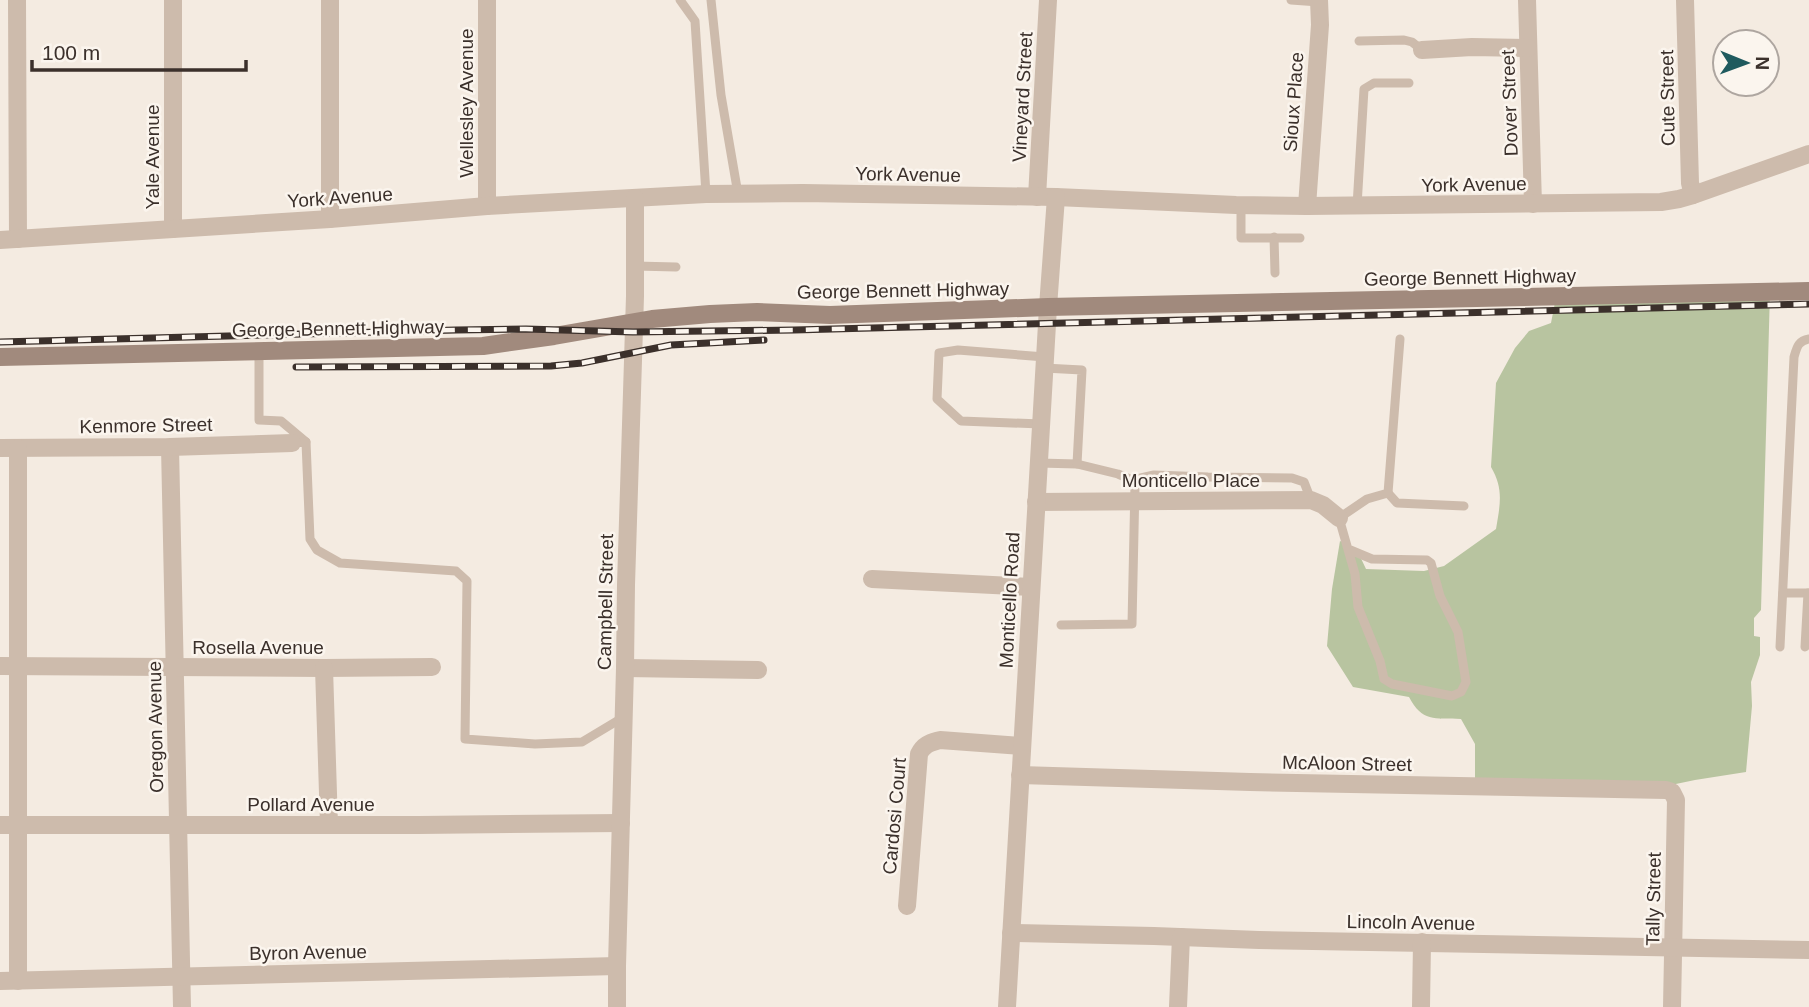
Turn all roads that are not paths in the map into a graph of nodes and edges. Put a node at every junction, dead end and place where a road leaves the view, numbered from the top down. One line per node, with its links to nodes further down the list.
1 (17, 0): 32 (street)
2 (173, 0): 29 (street, Yale Avenue)
3 (330, 0): 28 (street)
4 (487, 0): 25 (street, Wellesley Avenue)
5 (680, 0): 17 (lane)
6 (711, 0): 18 (lane)
7 (1048, 0): 20 (street, Vineyard Street)
8 (1291, 0): 11 (lane)
9 (1527, 0): 13 (street, Dover Street)
10 (1685, 0): 19 (street, Cute Street)
11 (1319, 1): 26 (street, Sioux Place)
12 (1359, 41): 14 (lane)
13 (1528, 48): 14 (street); 23 (street, Dover Street)
14 (1422, 50)
15 (1409, 83): 27 (lane)
16 (1809, 154): 19 (street, York Avenue)
17 (706, 194): 18 (street, York Avenue); 22 (street, York Avenue)
18 (738, 194): 20 (street, York Avenue)
19 (1693, 195): 23 (street, York Avenue)
20 (1037, 197): 21 (street, York Avenue)
21 (1056, 197): 24 (street, York Avenue); 37 (street, Monticello Road)
22 (635, 198): 25 (street, York Avenue); 33 (street, Campbell Street)
23 (1533, 204): 27 (street, York Avenue)
24 (1241, 205): 26 (street, York Avenue); 30 (lane)
25 (487, 206): 28 (street, York Avenue)
26 (1307, 206): 27 (street, York Avenue)
27 (1357, 206)
28 (330, 219): 29 (street, York Avenue)
29 (173, 229): 32 (street, York Avenue)
30 (1274, 237): 31 (lane); 35 (lane)
31 (1300, 238)
32 (9, 239)
33 (635, 266): 34 (lane); 38 (street, Campbell Street)
34 (676, 267)
35 (1275, 274)
36 (1809, 291): 37 (main road, George Bennett Highway)
37 (1048, 307): 38 (main road, George Bennett Highway); 43 (street, Monticello Road)
38 (634, 322): 41 (main road, George Bennett Highway); 69 (street, Campbell Street)
39 (1400, 339): 51 (lane)
40 (1809, 339): 60 (lane)
41 (259, 351): 42 (main road, George Bennett Highway); 45 (lane)
42 (0, 357)
43 (1044, 363): 44 (street, Monticello Road); 44 (lane); 49 (lane)
44 (1041, 424): 48 (street, Monticello Road)
45 (299, 443): 46 (street, Kenmore Street); 71 (lane)
46 (170, 447): 47 (street, Kenmore Street); 67 (street, Oregon Avenue)
47 (9, 448): 65 (street)
48 (1039, 463): 49 (lane); 54 (street, Monticello Road)
49 (1077, 464): 50 (lane)
50 (1132, 480): 52 (lane); 53 (lane)
51 (1388, 493): 55 (lane); 56 (lane)
52 (1311, 500): 53 (street, Monticello Place); 56 (street)
53 (1135, 501): 54 (street, Monticello Place); 62 (lane)
54 (1037, 502): 59 (street, Monticello Road)
55 (1464, 506)
56 (1339, 518): 57 (lane)
57 (1348, 550): 57 (lane)
58 (872, 579): 59 (street)
59 (1031, 587): 72 (street, Monticello Road)
60 (1783, 593): 61 (lane); 63 (lane)
61 (1808, 593): 64 (lane)
62 (1061, 625)
63 (1780, 647)
64 (1805, 647)
65 (9, 666): 67 (street, Rosella Avenue); 76 (street)
66 (432, 667): 68 (street, Rosella Avenue)
67 (176, 668): 68 (street, Rosella Avenue); 77 (street, Oregon Avenue)
68 (324, 668): 78 (street)
69 (625, 668): 70 (street); 71 (street, Campbell Street)
70 (758, 670)
71 (624, 717): 75 (street, Campbell Street)
72 (1021, 746): 73 (street, Monticello Road); 79 (street, Cardosi Court)
73 (1020, 775): 74 (street, McAloon Street); 80 (street, Monticello Road)
74 (1672, 792): 83 (street, Tally Street)
75 (621, 823): 78 (street, Pollard Avenue); 85 (street, Campbell Street)
76 (9, 825): 77 (street, Pollard Avenue); 87 (street)
77 (177, 825): 78 (street, Pollard Avenue); 86 (street, Oregon Avenue)
78 (329, 825)
79 (907, 906)
80 (1011, 933): 81 (street, Lincoln Avenue); 90 (street, Monticello Road)
81 (1181, 937): 82 (street, Lincoln Avenue); 91 (street)
82 (1422, 942): 83 (street, Lincoln Avenue); 92 (street)
83 (1673, 949): 84 (street, Lincoln Avenue); 93 (street, Tally Street)
84 (1809, 950)
85 (617, 966): 86 (street, Byron Avenue); 89 (street, Campbell Street)
86 (181, 975): 87 (street, Byron Avenue); 88 (street, Oregon Avenue)
87 (9, 981)
88 (182, 1007)
89 (617, 1007)
90 (1007, 1007)
91 (1178, 1007)
92 (1421, 1007)
93 (1672, 1007)

